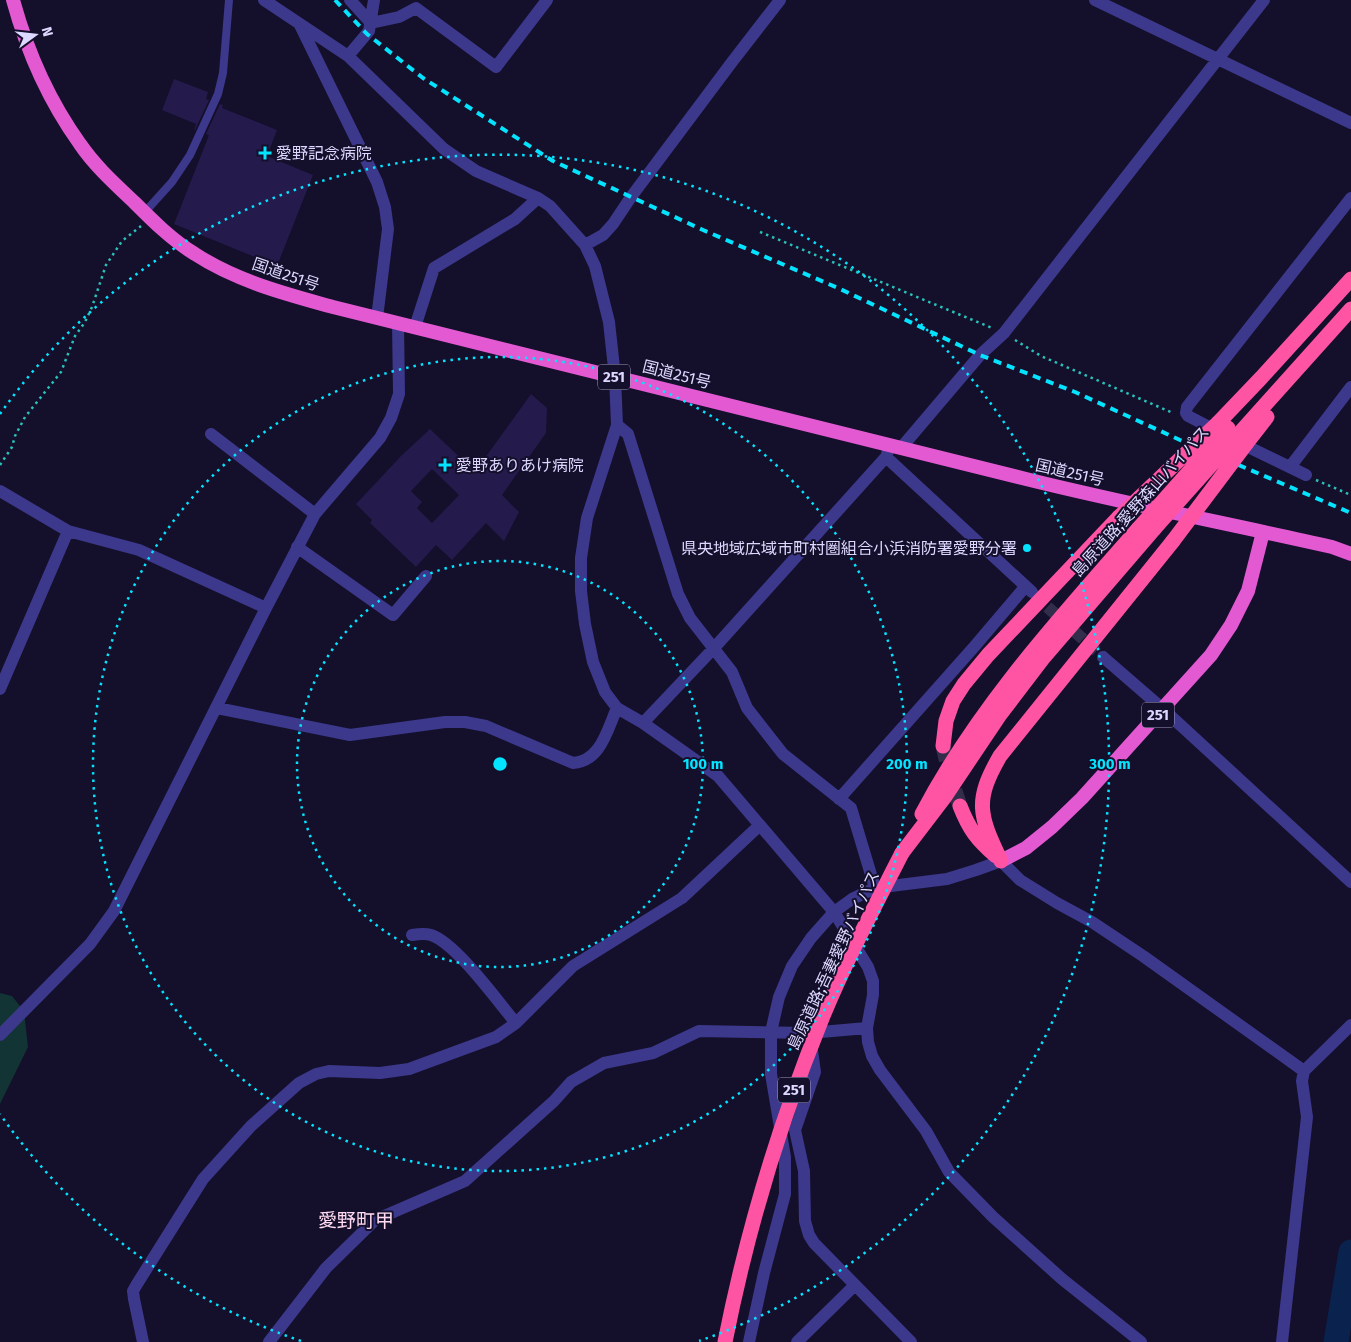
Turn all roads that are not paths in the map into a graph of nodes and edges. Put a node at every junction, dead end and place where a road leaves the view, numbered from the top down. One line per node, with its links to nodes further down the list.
1 (13, 0): 17 (highway, 国道251号 / 251)
2 (229, 0): 17 (lane)
3 (264, 0): 10 (street)
4 (350, 0): 11 (street)
5 (374, 0): 11 (street)
6 (547, 0): 11 (street)
7 (780, 0): 18 (street)
8 (1096, 0): 13 (street)
9 (1264, 0): 13 (street)
10 (299, 23): 12 (street); 22 (street)
11 (371, 23): 12 (street)
12 (348, 56): 15 (street)
13 (1218, 60): 14 (street); 30 (street)
14 (1351, 124)
15 (538, 198): 18 (street); 24 (street)
16 (1351, 198): 31 (street)
17 (147, 216): 22 (highway, 国道251号 / 251)
18 (585, 245): 25 (street)
19 (1351, 279): 28 (highway)
20 (1351, 286): 28 (highway, 島原道路;愛野森山バイパス / 251)
21 (1351, 309): 28 (highway)
22 (378, 318): 23 (highway, 国道251号 / 251)
23 (398, 323): 24 (highway, 国道251号 / 251); 34 (street)
24 (415, 327): 25 (highway, 国道251号 / 251)
25 (615, 377): 27 (street); 30 (highway, 国道251号 / 251)
26 (1351, 387): 31 (street)
27 (617, 425): 41 (street); 45 (street)
28 (1232, 433): 48 (highway, bridge); 49 (highway, 島原道路;愛野森山バイパス / 251, bridge); 49 (highway, 島原道路;愛野森山バイパス / 251, bridge); 53 (highway, bridge)
29 (211, 434): 34 (street)
30 (892, 450): 36 (highway, 国道251号 / 251); 41 (street); 50 (street)
31 (1290, 467): 32 (street)
32 (1306, 475)
33 (0, 491): 35 (street)
34 (315, 514): 37 (street)
35 (68, 531): 40 (street); 43 (street)
36 (1264, 532): 38 (highway, 国道251号 / 251); 46 (highway, 251)
37 (297, 547): 39 (street); 40 (street)
38 (1351, 554)
39 (426, 576)
40 (266, 608): 44 (street)
41 (714, 648): 47 (street); 50 (street)
42 (1103, 657): 46 (street)
43 (0, 689)
44 (217, 708): 45 (street); 63 (street)
45 (617, 708): 47 (street)
46 (1163, 709): 53 (highway, 251); 54 (street)
47 (642, 722): 52 (street)
48 (943, 746)
49 (968, 750): 68 (highway, 島原道路;吾妻愛野バイパス / 251, bridge)
50 (840, 798): 55 (street)
51 (960, 806): 53 (highway)
52 (760, 825): 56 (street); 58 (street)
53 (1001, 861): 55 (street); 64 (street)
54 (1351, 882)
55 (875, 888): 56 (street)
56 (834, 912): 60 (street); 61 (street)
57 (412, 935): 58 (street)
58 (516, 1023): 66 (street)
59 (1351, 1025): 64 (street)
60 (867, 1028): 62 (street); 72 (street)
61 (771, 1032): 62 (street); 67 (street); 69 (street)
62 (809, 1033): 65 (street)
63 (0, 1035)
64 (1304, 1071): 73 (street)
65 (855, 1285): 70 (street); 71 (street)
66 (143, 1342)
67 (269, 1342)
68 (725, 1342)
69 (748, 1342)
70 (797, 1342)
71 (911, 1342)
72 (1140, 1342)
73 (1282, 1342)

